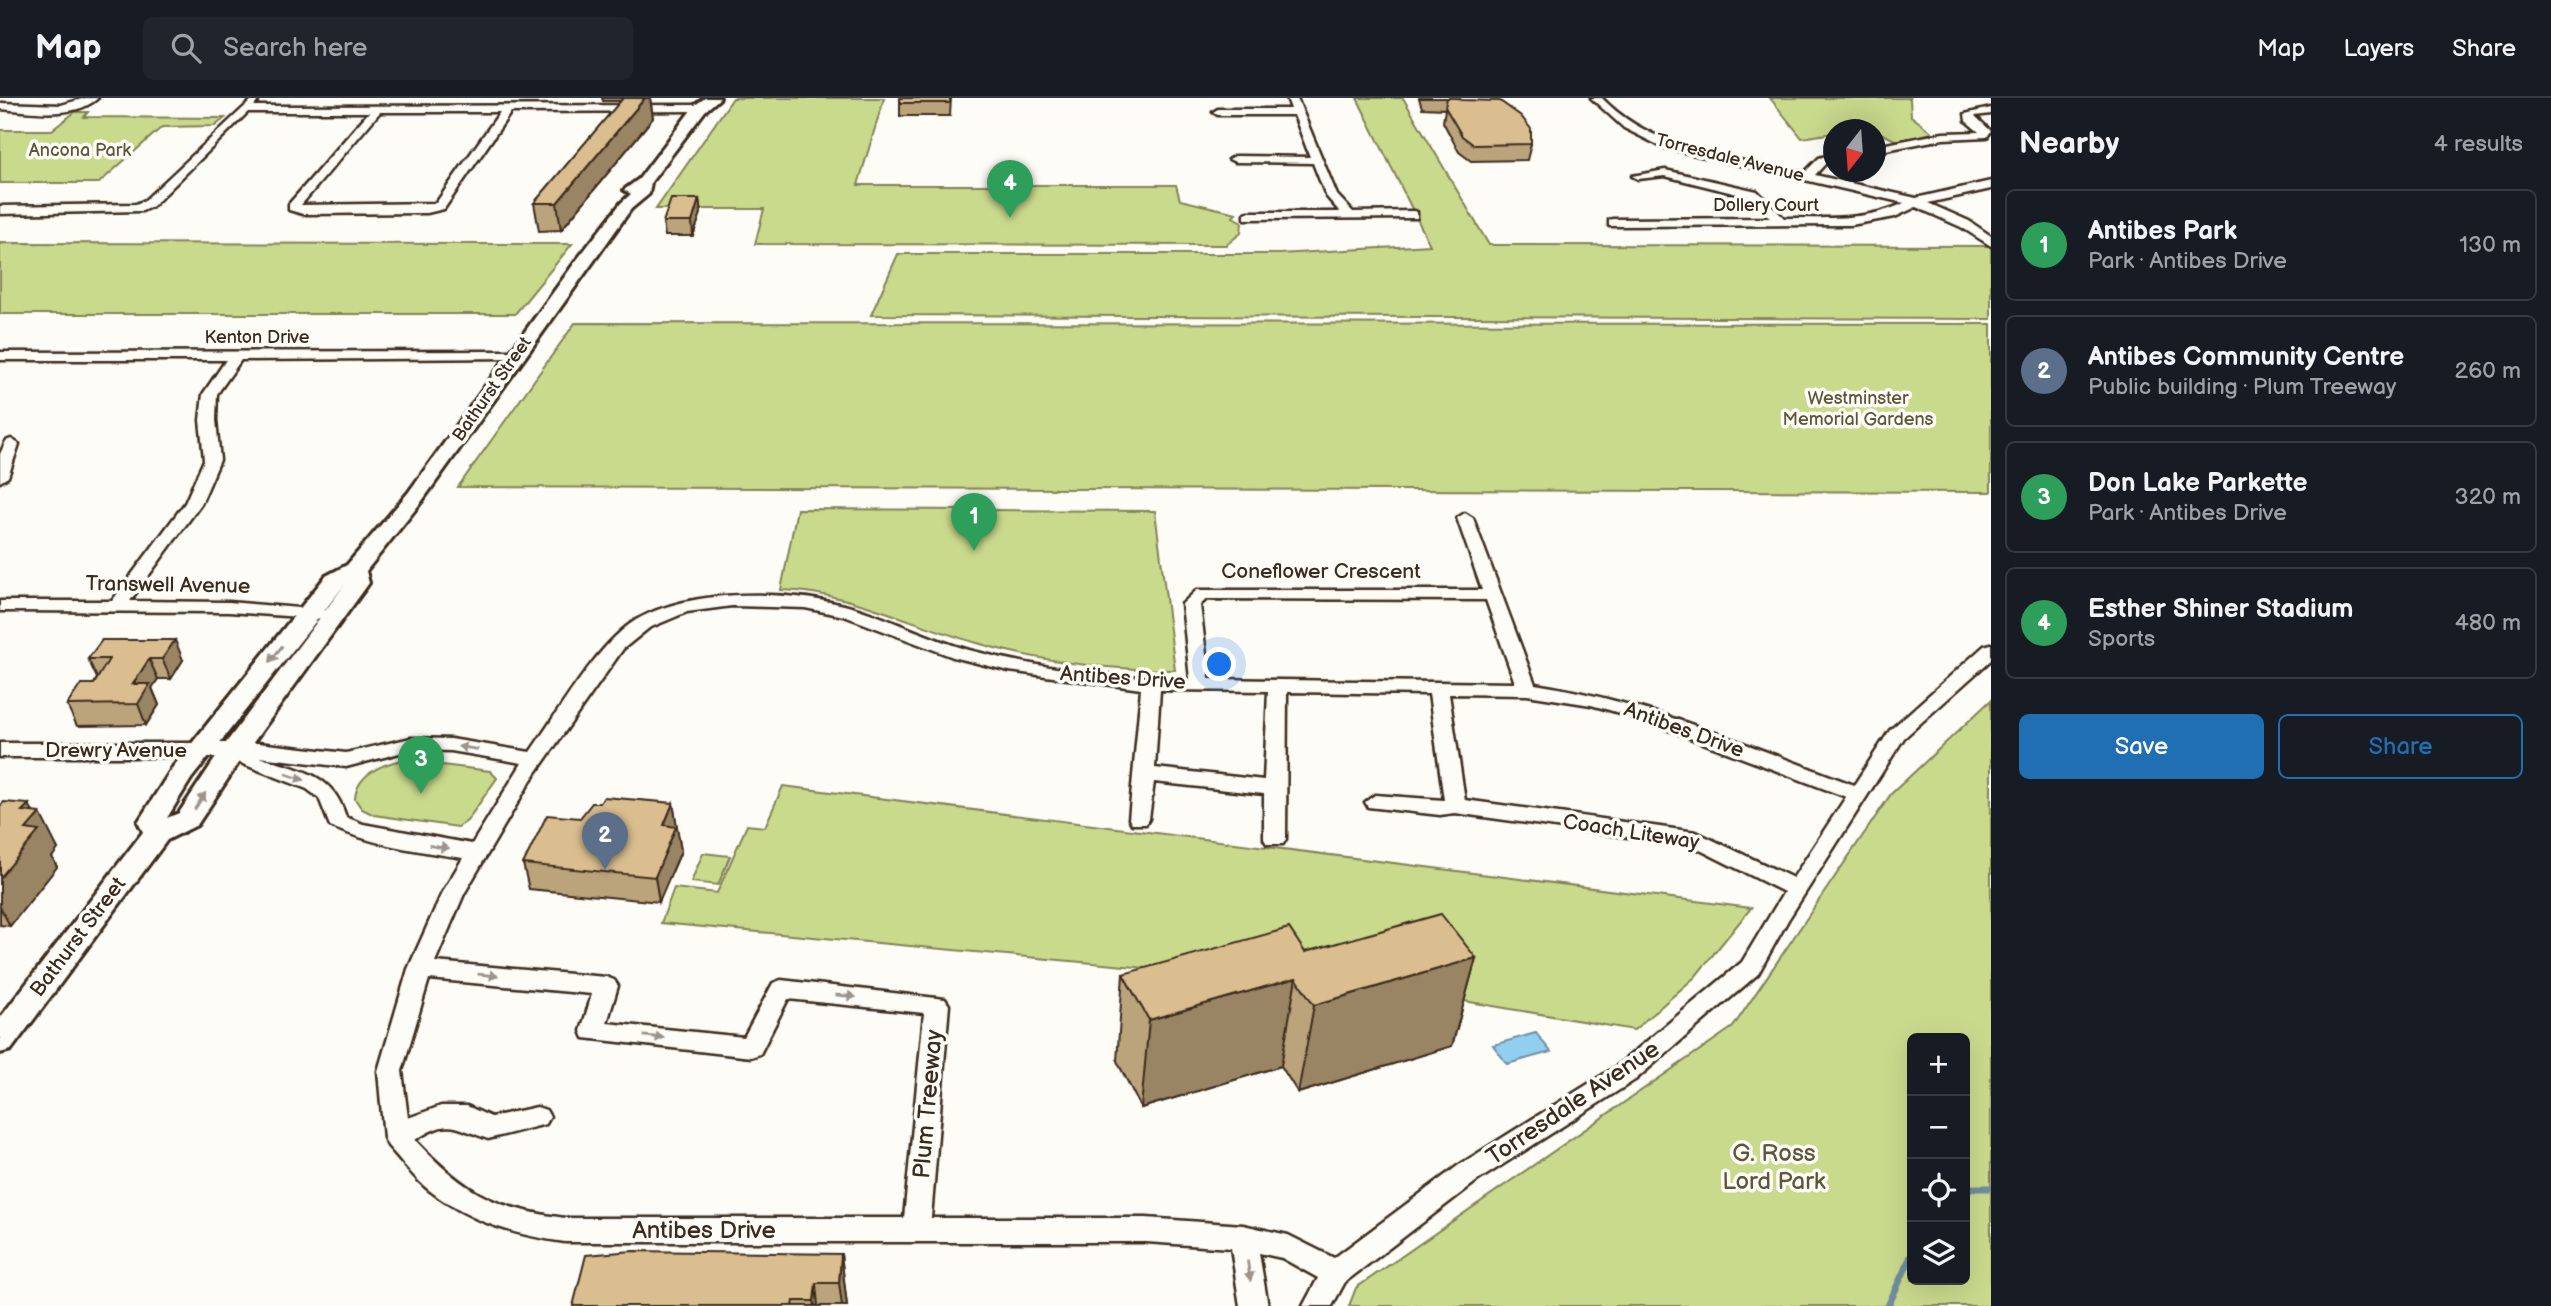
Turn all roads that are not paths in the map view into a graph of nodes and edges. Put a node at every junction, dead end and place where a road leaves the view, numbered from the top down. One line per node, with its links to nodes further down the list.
1 (256, 98): 8 (street)
2 (713, 98): 6 (main road, Bathurst Street)
3 (1292, 98): 13 (street)
4 (1596, 98): 19 (street, Torresdale Avenue)
5 (88, 101): 7 (street)
6 (699, 103): 10 (street); 31 (main road, Bathurst Street)
7 (0, 106)
8 (244, 108): 9 (street); 24 (street)
9 (378, 108): 10 (street); 10 (street)
10 (508, 108)
11 (1991, 111): 14 (street)
12 (1218, 112): 13 (street)
13 (1298, 112): 16 (street)
14 (1886, 147)
15 (1235, 159): 16 (street)
16 (1317, 160): 25 (street)
17 (1823, 160): 19 (street)
18 (1638, 176): 28 (street)
19 (1807, 177): 23 (street, Torresdale Avenue)
20 (1991, 185): 21 (street, Dollery Court)
21 (1973, 189): 22 (street); 23 (street, Dollery Court)
22 (1991, 197)
23 (1916, 202): 28 (street, Dollery Court); 30 (street, Torresdale Avenue)
24 (0, 210)
25 (1349, 215): 26 (street); 27 (street)
26 (1413, 215)
27 (1249, 216)
28 (1780, 222): 29 (street, Dollery Court)
29 (1613, 223)
30 (1991, 242)
31 (515, 355): 33 (street, Kenton Drive); 37 (main road, Bathurst Street)
32 (0, 356): 33 (street, Kenton Drive)
33 (236, 356): 39 (street)
34 (11, 444): 35 (street)
35 (0, 477)
36 (1465, 518): 38 (street)
37 (355, 570): 41 (main road, Bathurst Street); 42 (main road, Bathurst Street)
38 (1492, 595): 44 (street, Coneflower Crescent); 48 (street)
39 (118, 605): 40 (street, Transwell Avenue); 41 (street, Transwell Avenue)
40 (0, 606)
41 (307, 614): 42 (street, Transwell Avenue); 50 (main road, Bathurst Street, one-way to 50)
42 (335, 616): 51 (main road, Bathurst Street)
43 (1991, 650): 55 (street, Torresdale Avenue)
44 (1200, 683): 45 (street, Antibes Drive); 46 (street, Antibes Drive)
45 (1151, 684): 52 (street, Antibes Drive); 53 (street)
46 (1279, 684): 47 (street, Antibes Drive); 54 (street)
47 (1438, 687): 48 (street, Antibes Drive); 57 (street)
48 (1527, 689): 55 (street, Antibes Drive)
49 (0, 750): 50 (street, Drewry Avenue)
50 (199, 751): 51 (street, Drewry Avenue); 59 (main road, Bathurst Street)
51 (232, 753): 52 (street, one-way to 51); 59 (main road, Bathurst Street, one-way to 51); 61 (street, one-way to 61)
52 (535, 759): 61 (street, Antibes Drive)
53 (1145, 774): 54 (street); 58 (street)
54 (1274, 788): 60 (street)
55 (1859, 794): 62 (street, Torresdale Avenue)
56 (1375, 802): 57 (street, Coach Liteway)
57 (1455, 806): 62 (street, Coach Liteway)
58 (1139, 819)
59 (157, 833): 64 (main road, Bathurst Street)
60 (1275, 839)
61 (475, 852): 63 (street, Antibes Drive)
62 (1797, 889): 69 (street, Torresdale Avenue)
63 (420, 969): 66 (street, Antibes Drive); 67 (street, Plum Treeway, one-way to 67)
64 (0, 1041)
65 (537, 1117): 66 (street)
66 (397, 1138): 67 (street, Antibes Drive)
67 (916, 1231): 68 (street, Antibes Drive)
68 (1243, 1237): 69 (street, Antibes Drive); 70 (street, one-way to 70)
69 (1335, 1273): 71 (street, Torresdale Avenue)
70 (1254, 1306)
71 (1317, 1306)

